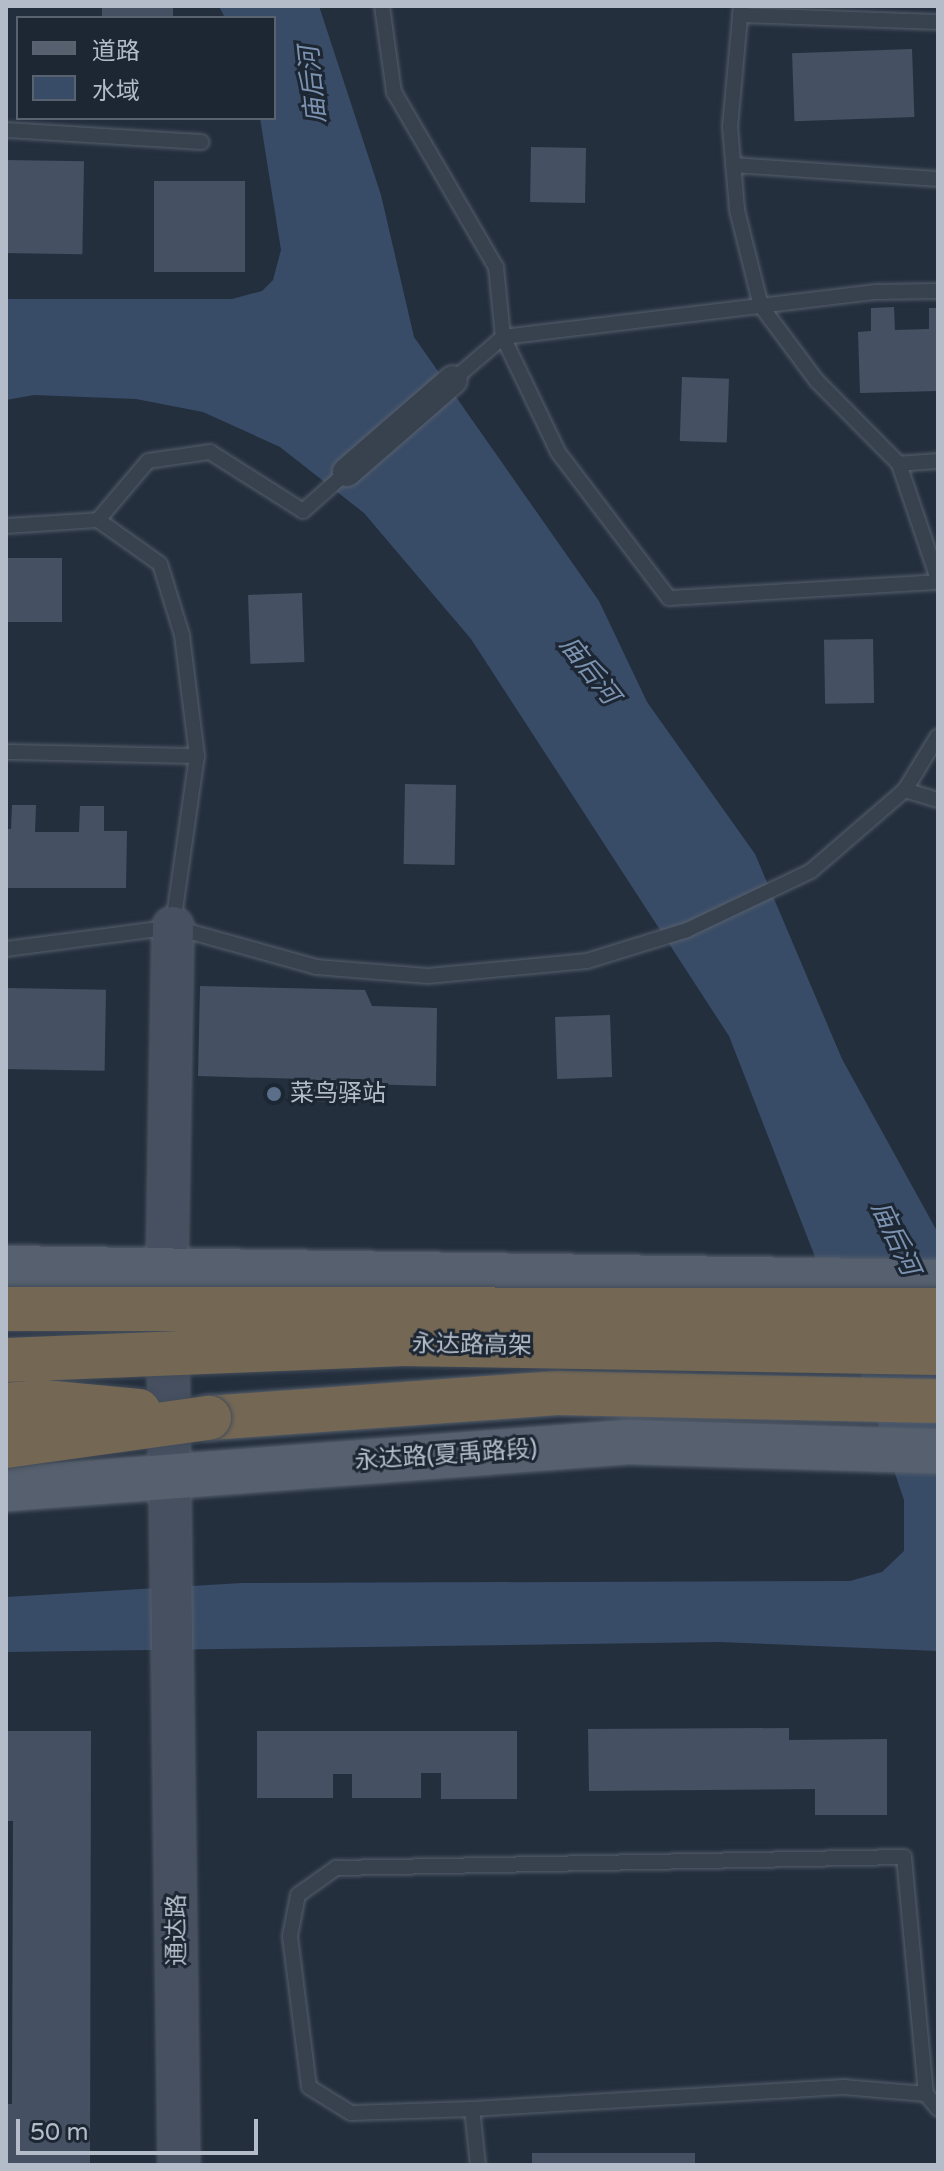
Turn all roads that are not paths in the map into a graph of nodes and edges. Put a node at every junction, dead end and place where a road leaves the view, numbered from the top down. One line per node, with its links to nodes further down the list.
1 (382, 6): 10 (lane)
2 (740, 11): 3 (lane); 6 (lane)
3 (938, 22)
4 (6, 130): 5 (lane)
5 (202, 142)
6 (733, 165): 7 (lane); 9 (lane)
7 (938, 179)
8 (938, 291): 9 (lane)
9 (761, 306): 10 (lane); 13 (lane)
10 (503, 337): 11 (lane); 17 (lane)
11 (453, 380): 14 (street)
12 (938, 461): 13 (lane)
13 (899, 464): 17 (lane)
14 (347, 472): 15 (lane)
15 (98, 520): 16 (lane); 20 (lane)
16 (6, 526)
17 (938, 580)
18 (938, 736): 21 (lane)
19 (6, 752): 20 (lane)
20 (197, 756): 23 (lane)
21 (905, 790): 22 (lane); 23 (lane)
22 (938, 800)
23 (173, 927): 24 (lane); 26 (street, 通达路)
24 (6, 949)
25 (6, 1268): 26 (main road)
26 (167, 1268): 27 (main road); 31 (street, 通达路)
27 (938, 1282)
28 (6, 1309): 29 (highway, bridge)
29 (938, 1310)
30 (938, 1331): 31 (main road)
31 (169, 1337): 32 (main road); 40 (street, 通达路)
32 (6, 1351)
33 (938, 1353): 34 (highway, 永达路高架, bridge)
34 (6, 1360)
35 (938, 1401): 37 (highway, 永达路高架)
36 (6, 1405): 37 (highway, bridge)
37 (209, 1418): 38 (highway, bridge)
38 (6, 1446)
39 (938, 1451): 40 (main road, 永达路(夏禹路段))
40 (172, 1475): 41 (main road, 永达路(夏禹路段)); 45 (street, 通达路)
41 (6, 1489)
42 (926, 2094): 43 (lane); 43 (lane); 44 (lane)
43 (472, 2109): 46 (lane)
44 (938, 2109)
45 (179, 2165)
46 (478, 2165)

